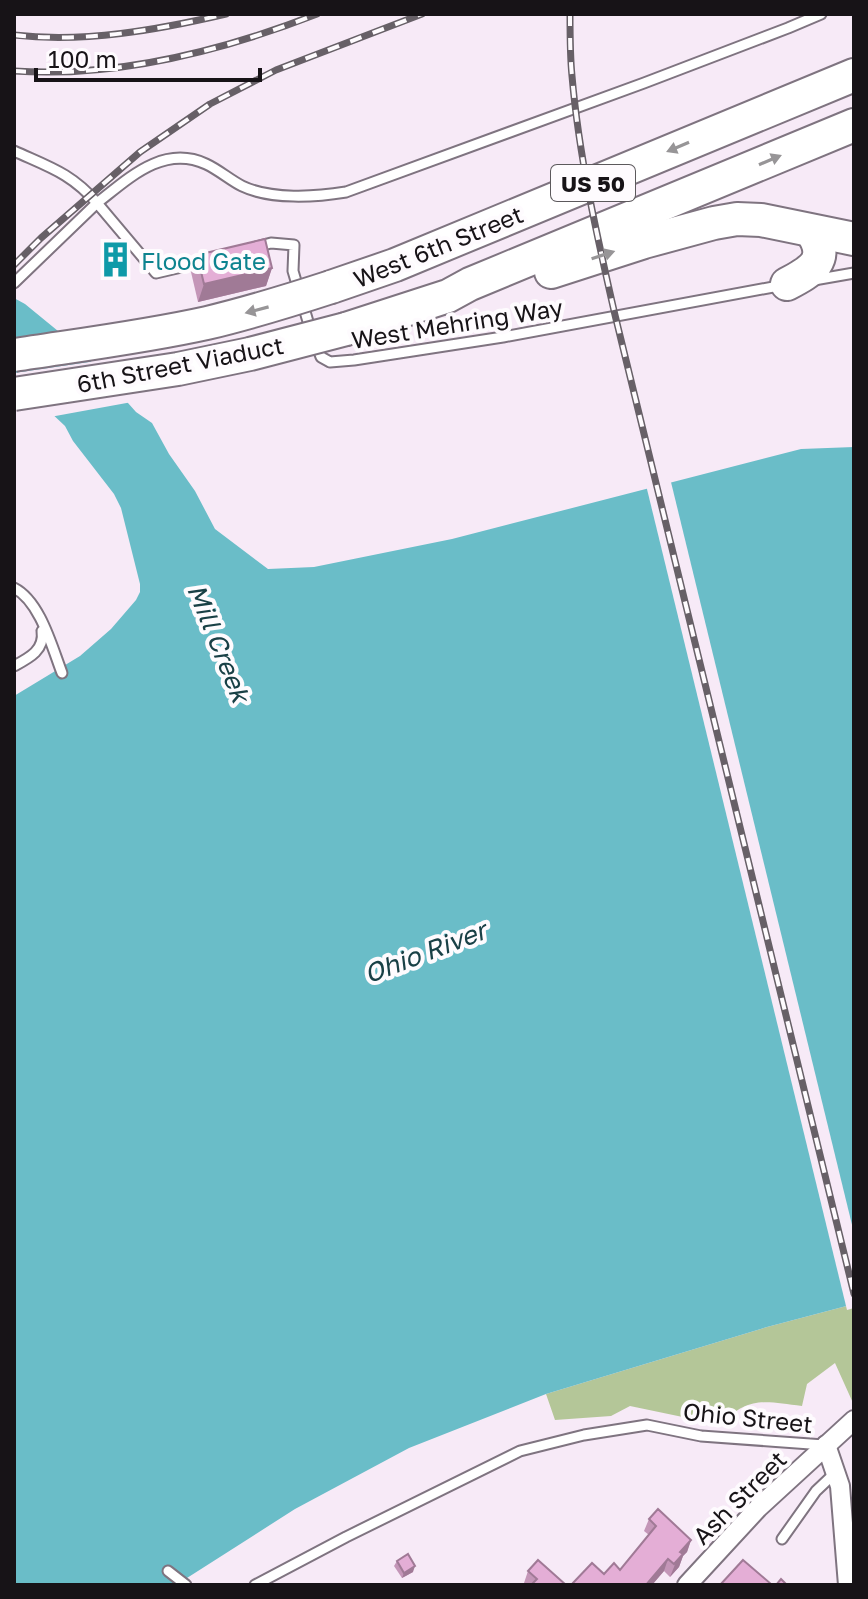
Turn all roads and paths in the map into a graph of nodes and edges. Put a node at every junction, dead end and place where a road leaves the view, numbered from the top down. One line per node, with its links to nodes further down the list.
1 (821, 14): 7 (lane)
2 (854, 56): 5 (highway)
3 (854, 75): 5 (highway, West 6th Street / US 50)
4 (854, 125): 16 (highway, West 6th Street / US 50, one-way to 4)
5 (725, 128): 15 (highway, West 6th Street / US 50, one-way to 15)
6 (14, 151): 7 (lane)
7 (97, 203): 11 (lane); 13 (lane)
8 (811, 231): 9 (highway); 14 (highway); 16 (highway, one-way to 8)
9 (854, 239)
10 (243, 251): 14 (lane, West Mehring Way)
11 (214, 259)
12 (854, 273): 14 (lane, West Mehring Way)
13 (14, 283)
14 (787, 284)
15 (331, 287): 18 (highway, 6th Street Viaduct / US 50, one-way to 18, bridge)
16 (448, 296): 17 (highway, West 6th Street / US 50)
17 (346, 329): 19 (highway, 6th Street Viaduct / US 50, bridge)
18 (14, 355)
19 (14, 394)
20 (14, 588): 21 (lane)
21 (41, 620): 22 (lane); 23 (lane)
22 (14, 666)
23 (62, 673)
24 (854, 1420): 25 (street, Ash Street)
25 (826, 1445): 26 (street); 31 (lane, Ohio Street); 32 (street, Ash Street)
26 (835, 1473): 27 (lane); 29 (street)
27 (782, 1539)
28 (168, 1571): 30 (lane)
29 (843, 1580)
30 (186, 1585)
31 (255, 1585)
32 (687, 1585)

